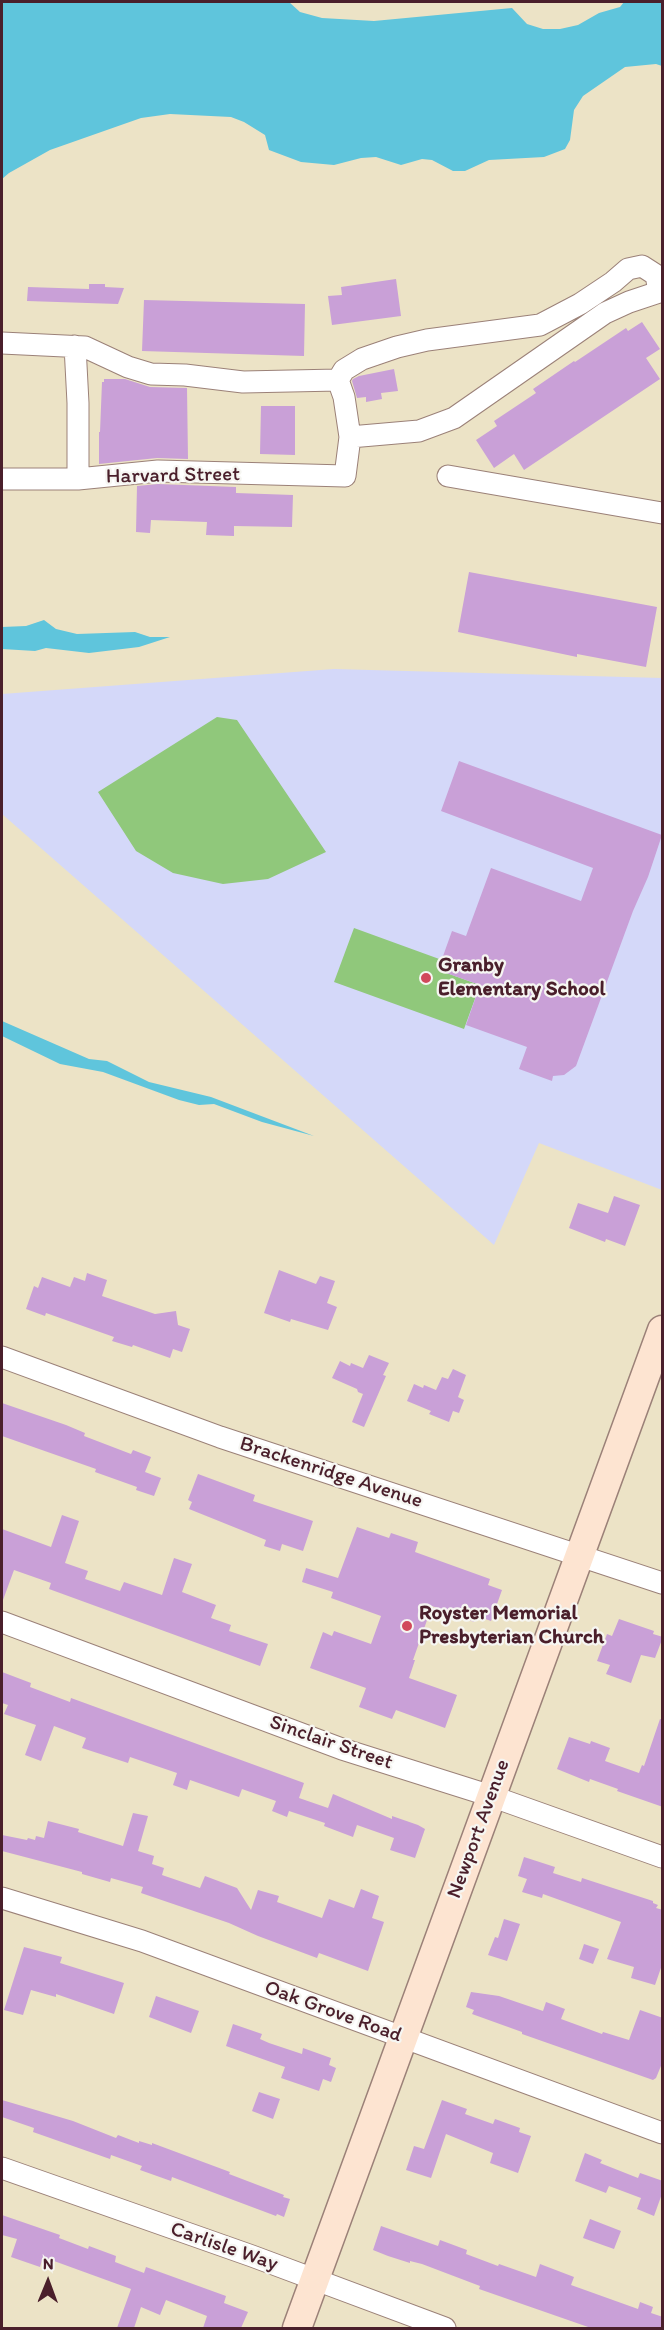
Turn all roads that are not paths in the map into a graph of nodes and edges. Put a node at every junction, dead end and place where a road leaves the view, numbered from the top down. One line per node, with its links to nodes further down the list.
1 (661, 292): 4 (street); 5 (street)
2 (2, 342): 3 (street)
3 (75, 346): 4 (street); 8 (street)
4 (338, 380): 5 (street)
5 (350, 437): 8 (street, Harvard Street)
6 (448, 476): 9 (street)
7 (2, 479): 8 (street, Harvard Street)
8 (78, 479)
9 (663, 513)
10 (663, 1330): 12 (street, Newport Avenue)
11 (2, 1357): 12 (street, Brackenridge Avenue)
12 (580, 1554): 13 (street, Brackenridge Avenue); 15 (street, Newport Avenue)
13 (663, 1582)
14 (2, 1622): 15 (street, Sinclair Street)
15 (491, 1796): 16 (street, Sinclair Street); 18 (street, Newport Avenue)
16 (663, 1857)
17 (2, 1898): 18 (street, Oak Grove Road)
18 (404, 2037): 19 (street, Oak Grove Road); 21 (street, Newport Avenue)
19 (663, 2133)
20 (2, 2169): 21 (street, Carlisle Way)
21 (315, 2280): 22 (street, Newport Avenue); 23 (street, Carlisle Way)
22 (297, 2328)
23 (445, 2328)

